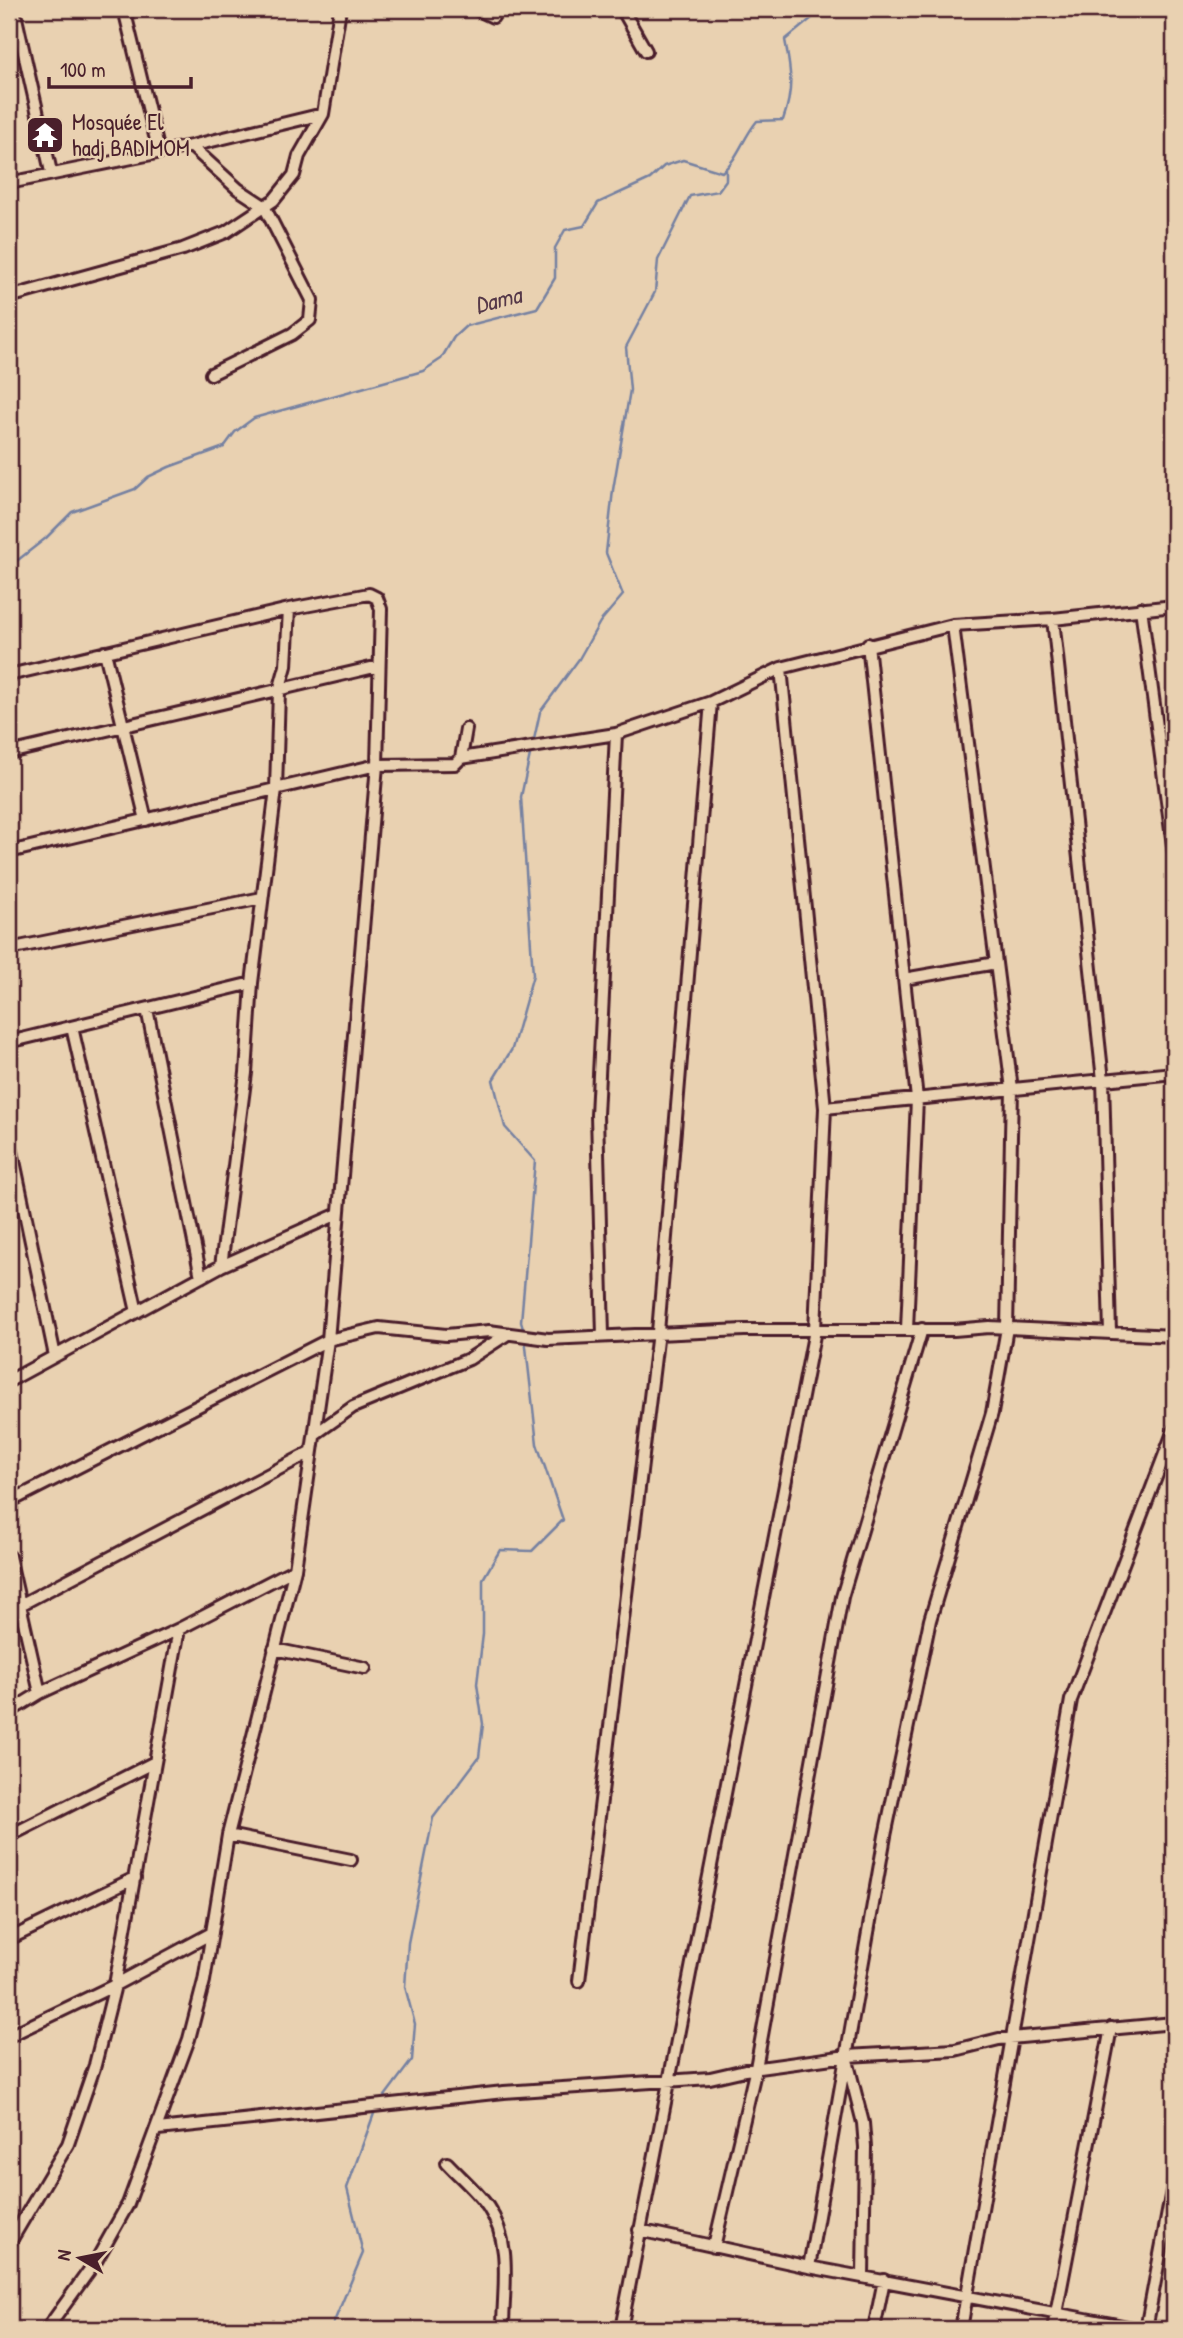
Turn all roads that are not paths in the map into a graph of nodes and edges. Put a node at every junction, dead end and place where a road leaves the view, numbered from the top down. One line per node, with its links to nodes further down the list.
1 (14, 9): 11 (street)
2 (124, 9): 10 (street)
3 (340, 9): 8 (street)
4 (476, 9): 6 (street)
5 (622, 9): 7 (street)
6 (493, 17)
7 (646, 51)
8 (323, 114): 9 (street); 13 (street)
9 (191, 146): 10 (street); 13 (street)
10 (159, 152): 11 (street)
11 (51, 172): 12 (street)
12 (9, 183)
13 (264, 206): 14 (street); 15 (street)
14 (9, 297)
15 (211, 374)
16 (1174, 606): 17 (street)
17 (1141, 608): 19 (street); 37 (street)
18 (289, 609): 22 (street); 23 (street); 26 (street)
19 (1053, 619): 20 (street); 47 (street)
20 (953, 625): 21 (street); 40 (street)
21 (868, 644): 24 (street); 41 (street)
22 (105, 652): 25 (street); 28 (street)
23 (379, 666): 26 (street); 33 (street)
24 (781, 668): 27 (street); 50 (street)
25 (9, 675)
26 (279, 691): 28 (street); 34 (street)
27 (711, 702): 30 (street); 60 (street)
28 (126, 727): 31 (street); 35 (street)
29 (466, 729): 32 (street)
30 (616, 734): 32 (street); 63 (street)
31 (9, 753)
32 (461, 758): 33 (street)
33 (377, 765): 34 (street); 52 (street)
34 (276, 789): 35 (street); 38 (street)
35 (146, 820): 36 (street)
36 (9, 852)
37 (1174, 853)
38 (262, 898): 39 (street); 42 (street)
39 (9, 949)
40 (996, 963): 41 (street); 48 (street)
41 (904, 979): 49 (street)
42 (252, 983): 43 (street); 53 (street)
43 (148, 1009): 44 (street); 54 (street)
44 (72, 1027): 45 (street); 55 (street)
45 (9, 1042)
46 (1174, 1073): 47 (street)
47 (1103, 1080): 48 (street); 61 (street)
48 (1012, 1089): 49 (street); 56 (street)
49 (917, 1099): 50 (street); 57 (street)
50 (825, 1108): 59 (street)
51 (9, 1137): 66 (street)
52 (338, 1214): 53 (street); 65 (street)
53 (221, 1266): 54 (street)
54 (201, 1277): 55 (street)
55 (136, 1312): 66 (street)
56 (1007, 1328): 58 (street); 61 (street); 93 (street)
57 (907, 1329): 58 (street); 59 (street)
58 (922, 1329): 94 (street)
59 (815, 1330): 60 (street); 95 (street)
60 (658, 1332): 63 (street); 87 (street)
61 (1110, 1333): 64 (street)
62 (506, 1335): 63 (street); 65 (street); 69 (street)
63 (603, 1335)
64 (1174, 1336)
65 (328, 1339): 69 (street); 71 (street)
66 (55, 1356): 67 (street)
67 (9, 1381)
68 (1174, 1430): 92 (street)
69 (315, 1434): 70 (street)
70 (311, 1452): 73 (street); 74 (street)
71 (9, 1502)
72 (9, 1556): 74 (street)
73 (295, 1569): 75 (street); 76 (street)
74 (20, 1605): 78 (street)
75 (179, 1629): 78 (street); 80 (street)
76 (274, 1649): 77 (street); 81 (street)
77 (365, 1668)
78 (40, 1693): 79 (street)
79 (9, 1712)
80 (155, 1762): 82 (street); 84 (street)
81 (229, 1835): 83 (street); 85 (street)
82 (9, 1836)
83 (351, 1860)
84 (135, 1878): 86 (street); 88 (street)
85 (212, 1933): 88 (street); 96 (street)
86 (9, 1939)
87 (579, 1981)
88 (115, 1985): 91 (street); 100 (street)
89 (1174, 2023): 90 (street)
90 (1111, 2028): 92 (street); 106 (street)
91 (9, 2036)
92 (1011, 2038): 93 (street); 105 (street)
93 (847, 2056): 94 (street); 102 (street); 103 (street)
94 (756, 2068): 95 (street); 101 (street)
95 (668, 2081): 96 (street); 99 (street)
96 (158, 2129): 107 (street)
97 (447, 2163): 108 (street)
98 (1174, 2179): 114 (street)
99 (639, 2230): 101 (street); 109 (street)
100 (9, 2244)
101 (714, 2248): 102 (street)
102 (808, 2267): 103 (street)
103 (863, 2276): 104 (street)
104 (884, 2280): 105 (street); 110 (street)
105 (968, 2297): 106 (street); 111 (street)
106 (1056, 2316): 112 (street); 113 (street)
107 (47, 2329)
108 (503, 2329)
109 (621, 2329)
110 (874, 2329)
111 (961, 2329)
112 (1053, 2329)
113 (1139, 2329)
114 (1146, 2329)

